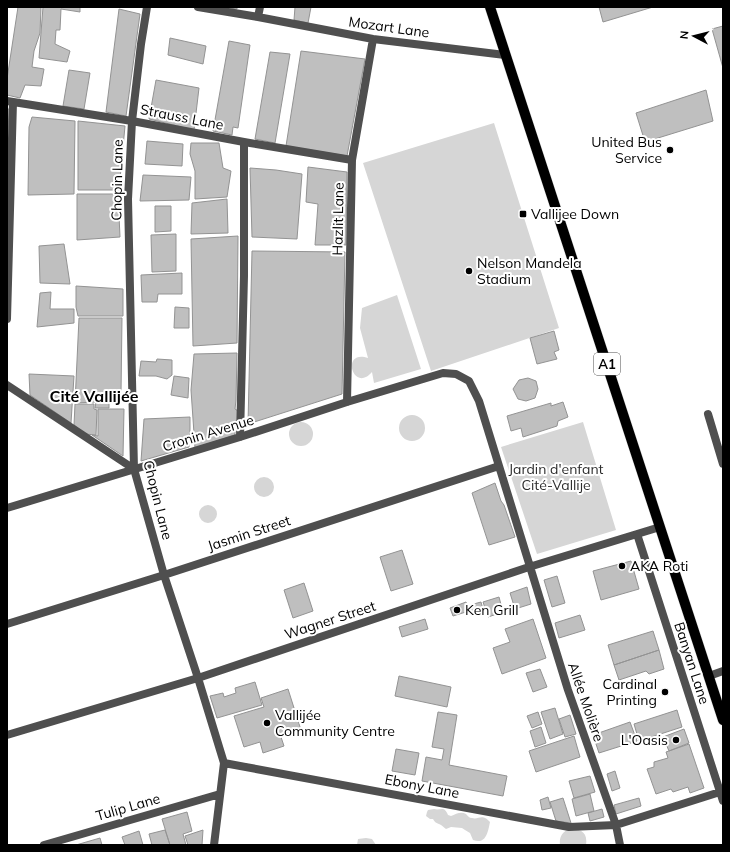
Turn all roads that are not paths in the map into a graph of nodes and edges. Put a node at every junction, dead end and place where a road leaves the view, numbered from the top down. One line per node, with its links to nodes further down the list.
1 (147, 7): 9 (street, Chopin Lane)
2 (198, 7): 5 (street, Mozart Lane)
3 (260, 7): 5 (street)
4 (490, 7): 7 (main road, A1)
5 (258, 17): 6 (street, Mozart Lane)
6 (373, 39): 7 (street, Mozart Lane); 11 (street, Hazlit Lane)
7 (505, 55): 21 (main road, A1)
8 (10, 102): 9 (street, Strauss Lane); 12 (street)
9 (132, 121): 10 (street, Strauss Lane); 19 (street, Chopin Lane)
10 (244, 142): 11 (street, Strauss Lane); 16 (street)
11 (352, 160): 14 (street, Hazlit Lane)
12 (7, 319)
13 (7, 385): 19 (street)
14 (347, 402): 16 (street, Cronin Avenue); 18 (street, Cronin Avenue)
15 (708, 414): 17 (street)
16 (240, 437): 19 (street, Cronin Avenue)
17 (723, 464)
18 (500, 466): 23 (street, Allée Molière); 24 (street, Jasmin Street)
19 (134, 469): 20 (street, Cronin Avenue); 24 (street, Chopin Lane)
20 (7, 508)
21 (660, 527): 22 (street, Wagner Street); 27 (main road, A1)
22 (637, 534): 23 (street, Wagner Street); 32 (street, Banyan Lane)
23 (529, 567): 28 (street, Wagner Street); 35 (street, Allée Molière)
24 (164, 575): 25 (street, Jasmin Street); 28 (street, Chopin Lane)
25 (7, 624)
26 (723, 671): 27 (street)
27 (709, 676): 29 (main road, A1)
28 (198, 678): 30 (street, Wagner Street); 31 (street, Chopin Lane)
29 (723, 720)
30 (7, 735)
31 (224, 763): 33 (street, Chopin Lane); 35 (street, Ebony Lane)
32 (720, 792): 34 (street, Banyan Lane); 35 (street, Ebony Lane)
33 (220, 794): 36 (street, Tulip Lane); 37 (street, Chopin Lane)
34 (723, 801)
35 (616, 825): 38 (street, Allée Molière)
36 (44, 845)
37 (214, 845)
38 (620, 845)

